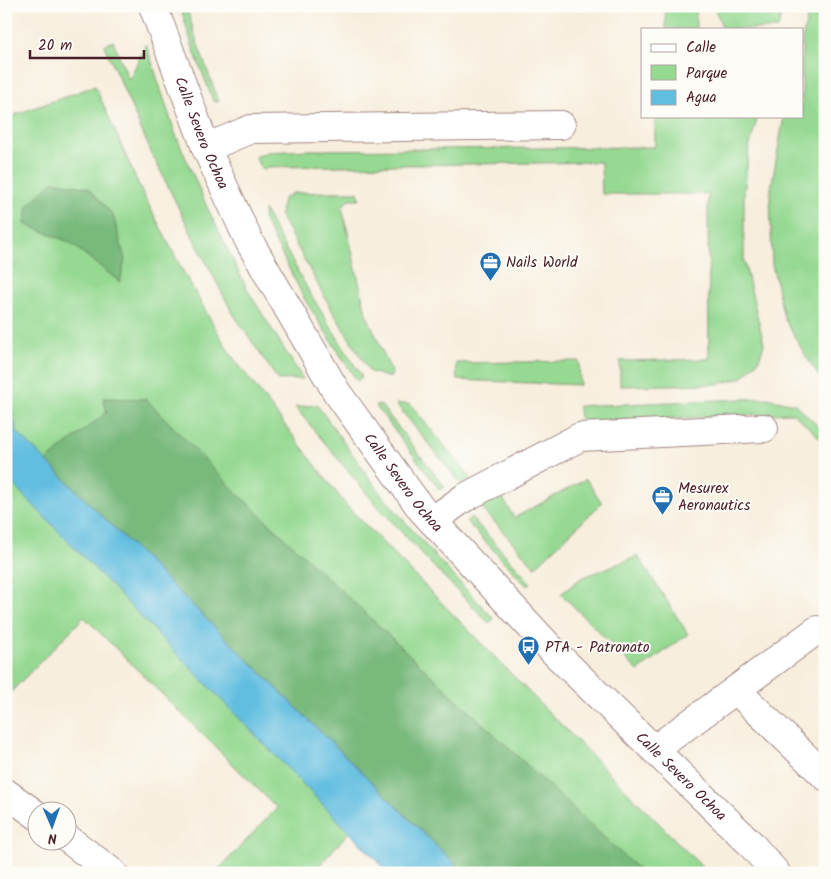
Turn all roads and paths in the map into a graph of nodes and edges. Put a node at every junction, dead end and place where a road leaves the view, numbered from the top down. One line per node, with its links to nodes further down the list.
1 (153, 6): 3 (street, Calle Severo Ochoa)
2 (561, 125): 3 (street)
3 (206, 148): 5 (street, Calle Severo Ochoa)
4 (764, 428): 5 (street)
5 (432, 521): 8 (street, Calle Severo Ochoa)
6 (817, 630): 7 (street)
7 (736, 690): 8 (street); 9 (street)
8 (654, 748): 14 (street, Calle Severo Ochoa)
9 (825, 776)
10 (6, 793): 11 (street)
11 (28, 809)
12 (78, 847): 13 (street)
13 (113, 873)
14 (776, 873)

